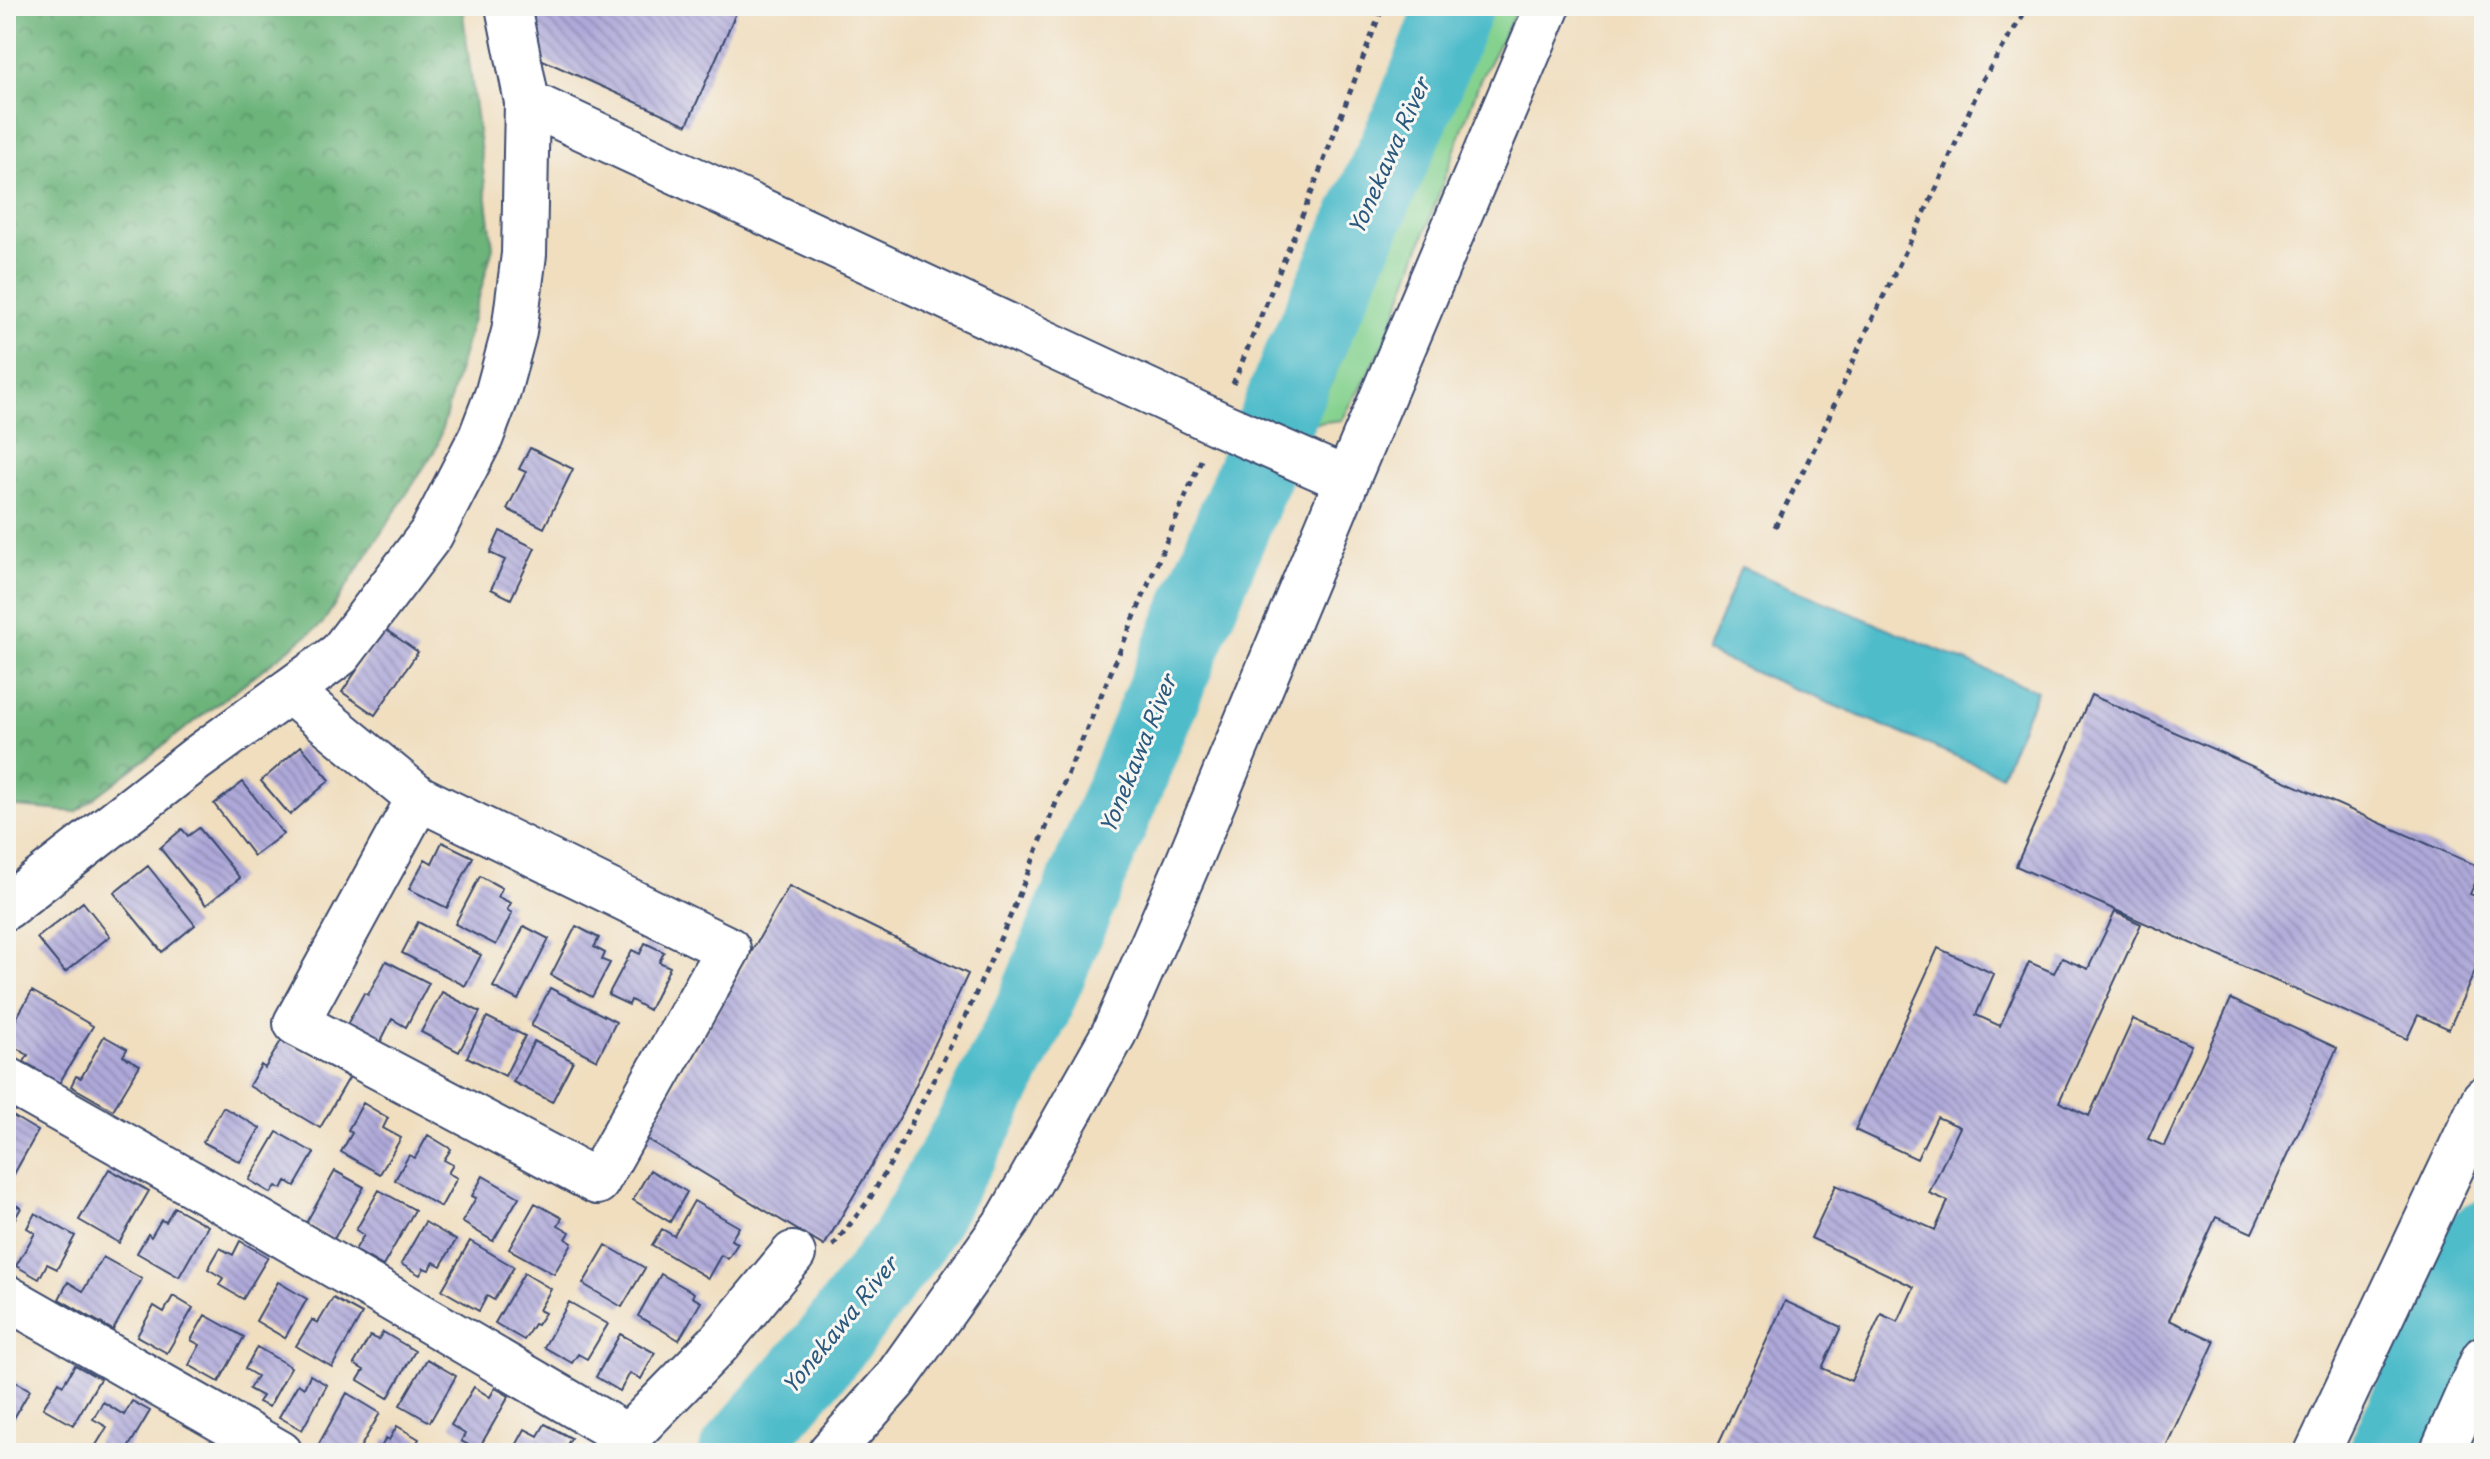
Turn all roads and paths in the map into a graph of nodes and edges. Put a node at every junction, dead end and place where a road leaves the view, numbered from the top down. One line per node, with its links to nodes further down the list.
1 (508, 6): 7 (street)
2 (1383, 6): 8 (path)
3 (1548, 6): 9 (street)
4 (2004, 6): 6 (path)
5 (2035, 6): 6 (path)
6 (2023, 15): 10 (path)
7 (527, 102): 8 (street); 11 (street)
8 (1221, 424): 9 (street); 16 (path)
9 (1339, 477): 21 (street)
10 (1775, 527)
11 (289, 691): 12 (street); 13 (street)
12 (419, 798): 12 (street)
13 (6, 907)
14 (6, 1079): 19 (street)
15 (2484, 1099): 22 (street)
16 (812, 1252): 19 (street)
17 (6, 1297): 20 (street)
18 (2484, 1358): 23 (street)
19 (620, 1445)
20 (280, 1453)
21 (830, 1453)
22 (2317, 1453)
23 (2442, 1453)

